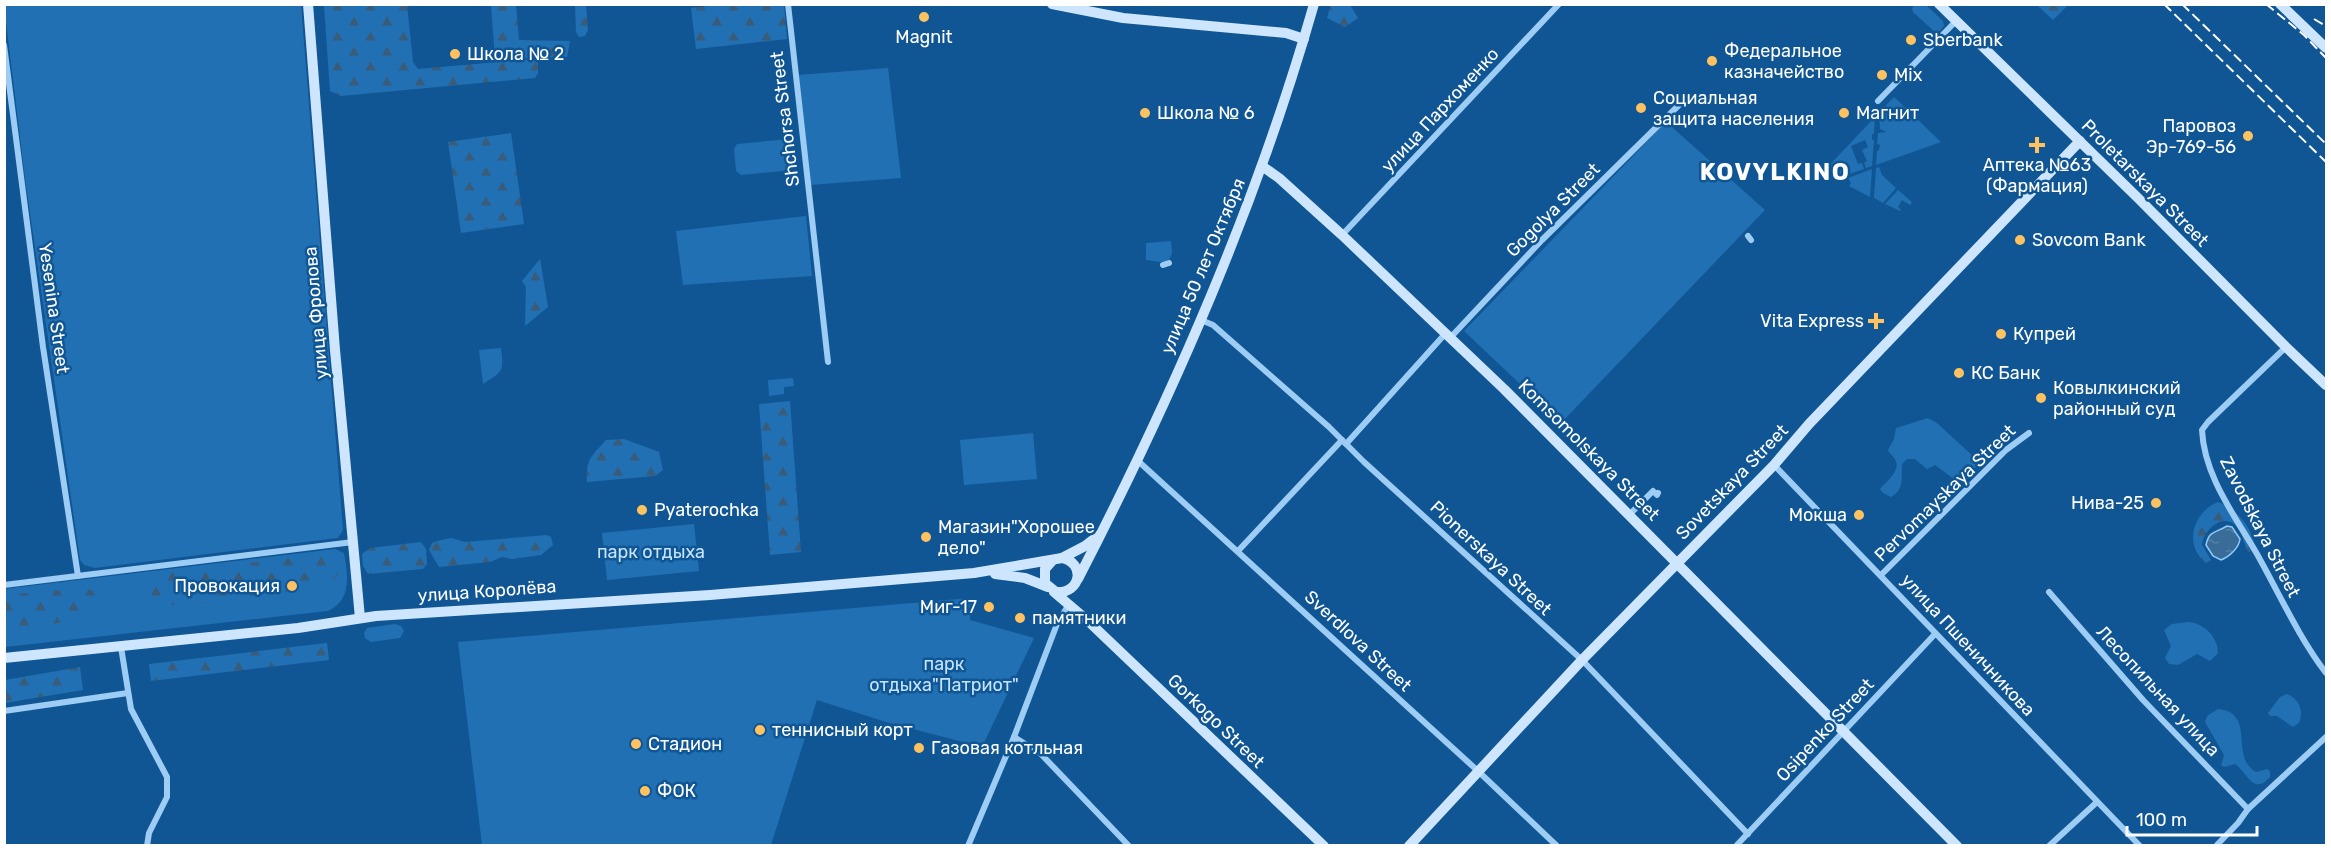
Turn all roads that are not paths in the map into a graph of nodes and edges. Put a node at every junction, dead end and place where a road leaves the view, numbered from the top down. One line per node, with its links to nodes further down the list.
1 (308, 4): 29 (street, улица Фролова)
2 (788, 4): 20 (street, Shchorsa Street)
3 (1052, 4): 9 (street)
4 (1314, 4): 9 (street, улица 50 лет Октября)
5 (1559, 4): 16 (street, улица Пархоменко)
6 (1939, 4): 8 (street, Proletarskaya Street)
7 (2280, 4): 11 (street)
8 (1956, 21): 12 (street); 14 (street, Proletarskaya Street)
9 (1304, 39): 15 (street, улица 50 лет Октября)
10 (4, 45): 35 (street, Yesenina Street)
11 (2326, 48)
12 (1878, 101)
13 (1680, 104): 18 (street, Gogolya Street)
14 (2080, 141): 19 (street, Proletarskaya Street); 25 (street, Sovetskaya Street)
15 (1262, 166): 16 (street, Komsomolskaya Street); 17 (street, улица 50 лет Октября)
16 (1342, 236): 18 (street, Komsomolskaya Street)
17 (1201, 320): 23 (street, Pionerskaya Street); 24 (street, улица 50 лет Октября)
18 (1447, 337): 23 (street, Gogolya Street); 27 (street, Komsomolskaya Street)
19 (2286, 347): 21 (street, Proletarskaya Street); 47 (street, Zavodskaya Street)
20 (828, 362)
21 (2326, 385)
22 (2029, 433): 34 (street, Pervomayskaya Street)
23 (1344, 442): 30 (street, Gogolya Street); 46 (street, Pionerskaya Street)
24 (1137, 460): 28 (street, улица 50 лет Октября); 30 (street, Sverdlova Street)
25 (1774, 465): 32 (street, Sovetskaya Street); 34 (street, улица Пшеничникова)
26 (1658, 493): 27 (street)
27 (1630, 514): 32 (street, Komsomolskaya Street)
28 (1102, 532): 31 (street, улица 50 лет Октября); 36 (street, улица 50 лет Октября)
29 (353, 542): 35 (street); 41 (street, улица Фролова)
30 (1238, 551): 53 (street, Sverdlova Street)
31 (1058, 559): 33 (street, улица Королёва); 36 (street); 38 (street)
32 (1677, 563): 46 (street, Sovetskaya Street); 50 (street, Komsomolskaya Street)
33 (974, 573): 38 (street, улица Королёва); 41 (street, улица Королёва)
34 (1881, 575): 43 (street, улица Пшеничникова)
35 (78, 576): 37 (street)
36 (1077, 581): 38 (street); 42 (street, Gorkogo Street)
37 (4, 585)
38 (1050, 588): 40 (street, Gorkogo Street)
39 (2049, 592): 55 (street, Лесопильная улица)
40 (1069, 604): 42 (street, Gorkogo Street); 51 (street)
41 (360, 618): 44 (street, улица Королёва)
42 (1087, 620): 60 (street, Gorkogo Street)
43 (1935, 634): 50 (street, Osipenko Street); 54 (street, улица Пшеничникова)
44 (121, 647): 45 (street, улица Королёва); 48 (street)
45 (4, 658)
46 (1582, 660): 53 (street, Sovetskaya Street); 56 (street, Pionerskaya Street)
47 (2326, 673)
48 (128, 693): 49 (street); 57 (street)
49 (4, 711)
50 (1845, 731): 56 (street, Osipenko Street); 64 (street, Komsomolskaya Street)
51 (1014, 736): 58 (street); 59 (street)
52 (2326, 737): 55 (street)
53 (1479, 772): 61 (street, Sovetskaya Street); 62 (street, Sverdlova Street)
54 (2097, 802): 65 (street); 66 (street, улица Пшеничникова)
55 (2248, 809): 67 (street)
56 (1748, 834): 63 (street, Osipenko Street)
57 (147, 846)
58 (968, 846)
59 (1129, 846)
60 (1324, 846)
61 (1408, 846)
62 (1557, 846)
63 (1736, 846)
64 (1957, 846)
65 (2049, 846)
66 (2140, 846)
67 (2216, 846)

